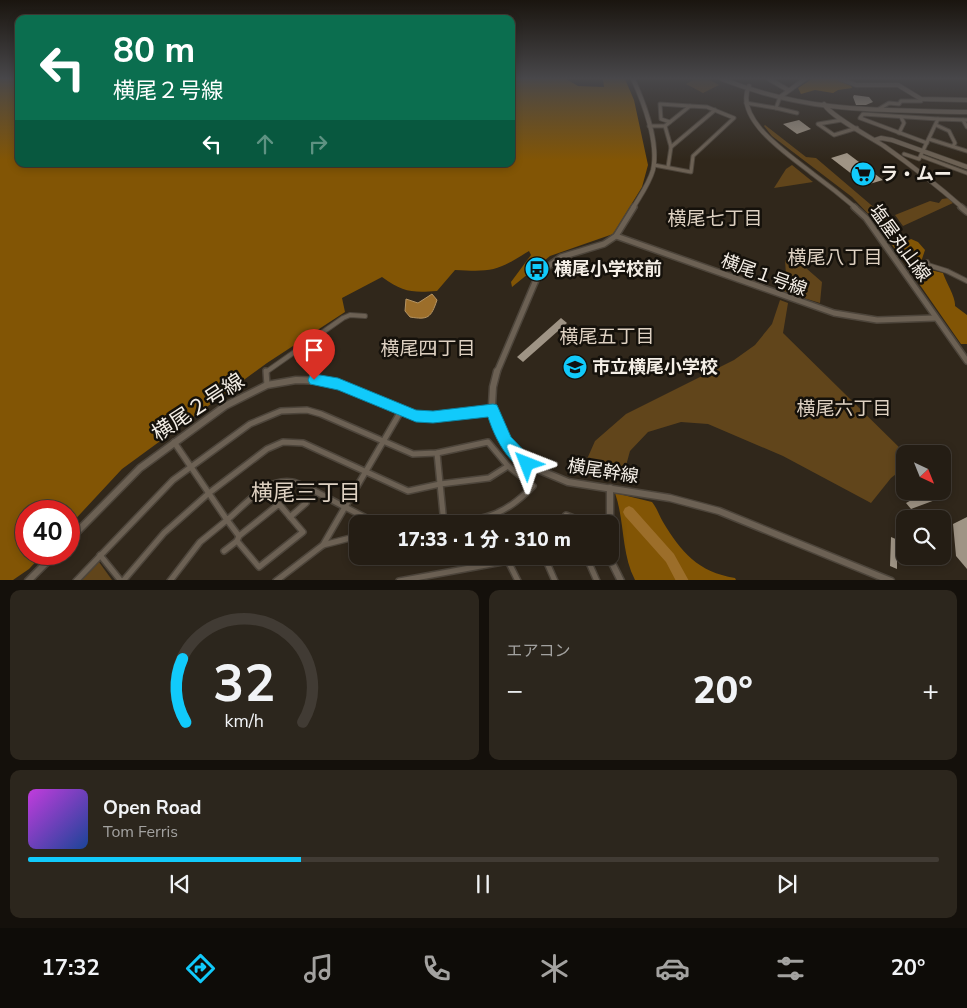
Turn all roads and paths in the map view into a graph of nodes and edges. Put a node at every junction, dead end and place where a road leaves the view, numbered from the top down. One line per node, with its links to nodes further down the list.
1 (645, 106): 22 (street)
2 (660, 106): 20 (street)
3 (690, 106): 20 (street)
4 (691, 106): 13 (street)
5 (748, 106): 45 (street, 塩屋丸山線)
6 (768, 106): 11 (street)
7 (826, 106): 18 (street)
8 (840, 106): 14 (street)
9 (847, 106): 12 (street)
10 (884, 106): 12 (street)
11 (776, 108): 15 (street)
12 (879, 109): 14 (street)
13 (715, 110): 31 (street); 37 (street)
14 (967, 110)
15 (797, 113)
16 (901, 117): 17 (street); 26 (street); 26 (street)
17 (938, 119): 19 (street); 21 (street)
18 (844, 120): 24 (street); 24 (street)
19 (965, 120): 25 (street)
20 (670, 122): 23 (street)
21 (936, 125): 27 (street); 30 (street)
22 (649, 126): 23 (street); 36 (street)
23 (665, 126): 31 (street)
24 (857, 128): 28 (street)
25 (967, 128)
26 (899, 133): 29 (street)
27 (929, 139): 29 (street); 30 (street)
28 (875, 140): 32 (street); 40 (street)
29 (927, 143): 32 (street)
30 (953, 146): 33 (street)
31 (671, 147): 37 (street)
32 (923, 151): 35 (street); 38 (street)
33 (967, 151)
34 (904, 154): 35 (street)
35 (921, 156): 39 (street)
36 (654, 165): 37 (street); 41 (street)
37 (668, 167)
38 (967, 167)
39 (967, 173)
40 (967, 212)
41 (616, 236): 45 (street, 横尾１号線); 48 (street, 横尾幹線)
42 (927, 262): 43 (street)
43 (967, 281)
44 (365, 316): 47 (street)
45 (936, 318): 46 (street, 塩屋丸山線)
46 (967, 361)
47 (267, 385): 49 (street, 横尾２号線); 50 (street, 横尾２号線)
48 (493, 410): 49 (street, 横尾２号線); 57 (street, 横尾幹線)
49 (402, 411): 51 (street)
50 (174, 442): 54 (street); 67 (street, 横尾２号線)
51 (384, 442): 52 (street); 54 (street); 55 (street)
52 (437, 453): 53 (street); 56 (street)
53 (508, 466): 56 (street); 63 (street)
54 (191, 467): 58 (street); 72 (street)
55 (365, 473): 56 (street); 58 (street); 60 (street)
56 (440, 484): 62 (street)
57 (610, 488): 64 (street); 89 (street, 横尾幹線)
58 (209, 493): 66 (street); 81 (street)
59 (306, 503): 65 (street)
60 (345, 507): 61 (street); 66 (street); 70 (street)
61 (361, 515)
62 (443, 515)
63 (495, 515)
64 (610, 515)
65 (290, 516): 69 (street); 69 (street)
66 (227, 520): 69 (street); 82 (street)
67 (80, 528)
68 (349, 538): 70 (street)
69 (238, 539): 71 (street)
70 (323, 545): 83 (street)
71 (224, 552)
72 (100, 555): 80 (street); 81 (street)
73 (44, 565): 79 (street)
74 (490, 565): 84 (street)
75 (510, 565): 85 (street)
76 (548, 565): 86 (street)
77 (590, 565): 87 (street)
78 (613, 565): 88 (street)
79 (28, 580)
80 (76, 580)
81 (122, 580)
82 (170, 580)
83 (276, 580)
84 (399, 580)
85 (518, 580)
86 (555, 580)
87 (597, 580)
88 (621, 580)
89 (892, 580)

